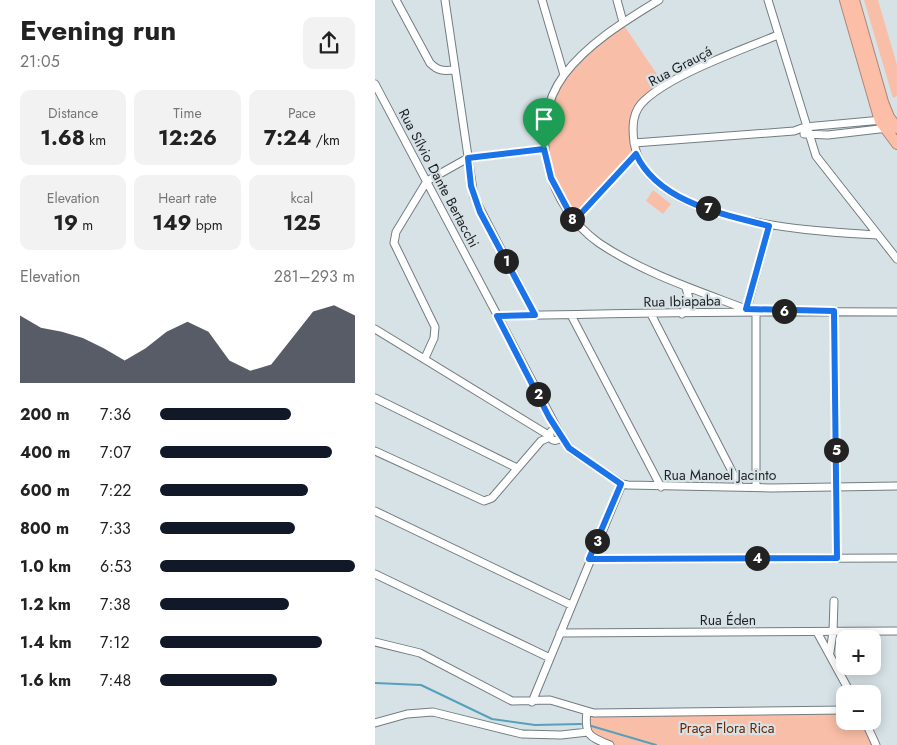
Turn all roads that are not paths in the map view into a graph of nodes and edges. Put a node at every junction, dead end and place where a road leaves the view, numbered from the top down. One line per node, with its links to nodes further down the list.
1 (396, 0): 11 (street)
2 (445, 0): 11 (street)
3 (541, 0): 12 (street)
4 (617, 0): 9 (street)
5 (659, 0): 9 (street)
6 (768, 0): 10 (street)
7 (845, 0): 14 (highway)
8 (854, 0): 14 (highway)
9 (623, 22): 12 (street)
10 (778, 35): 16 (street); 17 (street, Rua Grauçá)
11 (454, 70): 21 (street)
12 (564, 75): 19 (street)
13 (375, 84): 22 (street, Rua Sílvio Dante Bertacchi)
14 (884, 122): 15 (highway); 16 (street); 18 (highway)
15 (896, 127)
16 (807, 131): 17 (street); 25 (street)
17 (634, 143): 20 (street, Rua Grauçá)
18 (897, 144)
19 (544, 149): 21 (street); 23 (street)
20 (636, 154): 23 (street); 24 (street, Rua Grauçá)
21 (468, 158): 22 (street); 33 (street)
22 (427, 182): 35 (street, Rua Sílvio Dante Bertacchi); 37 (street)
23 (574, 221): 27 (street)
24 (769, 226): 25 (street, Rua Grauçá); 28 (street)
25 (877, 235): 26 (street)
26 (897, 259)
27 (686, 288): 28 (street); 32 (street)
28 (750, 311): 29 (street, Rua Ibiapaba); 32 (street, Rua Ibiapaba); 48 (street)
29 (834, 311): 30 (street, Rua Ibiapaba); 44 (street)
30 (897, 312)
31 (651, 314): 32 (street, Rua Ibiapaba); 34 (street, Rua Ibiapaba); 47 (street)
32 (682, 314)
33 (535, 315): 34 (street, Rua Ibiapaba); 35 (street, Rua Ibiapaba)
34 (571, 315): 46 (street)
35 (497, 316): 39 (street, Rua Sílvio Dante Bertacchi)
36 (375, 329): 37 (street, Rua Manoel Jacinto)
37 (425, 358): 39 (street, Rua Manoel Jacinto)
38 (375, 398): 42 (street)
39 (553, 434): 42 (street); 43 (street, Rua Manoel Jacinto)
40 (377, 452): 41 (street); 42 (street)
41 (375, 461)
42 (517, 468)
43 (621, 484): 46 (street, Rua Manoel Jacinto); 52 (street)
44 (836, 486): 45 (street, Rua Manoel Jacinto); 48 (street, Rua Manoel Jacinto); 50 (street)
45 (897, 486)
46 (661, 487): 47 (street, Rua Manoel Jacinto)
47 (740, 487): 48 (street, Rua Manoel Jacinto)
48 (756, 487)
49 (375, 511): 55 (street)
50 (837, 558): 51 (street); 52 (street)
51 (897, 558)
52 (589, 559): 55 (street)
53 (375, 574): 62 (street)
54 (834, 601): 58 (street)
55 (571, 605): 59 (street)
56 (897, 631): 58 (street, Rua Éden)
57 (817, 632): 58 (street, Rua Éden); 59 (street, Rua Éden); 61 (street)
58 (833, 632): 61 (street)
59 (560, 633): 62 (street)
60 (375, 642): 64 (street)
61 (830, 654): 63 (street)
62 (550, 658): 64 (street)
63 (846, 685)
64 (532, 702): 66 (street)
65 (836, 710): 66 (street)
66 (587, 711): 68 (street)
67 (375, 723): 68 (street)
68 (584, 730): 70 (street)
69 (869, 730): 71 (street)
70 (610, 745)
71 (876, 745)

